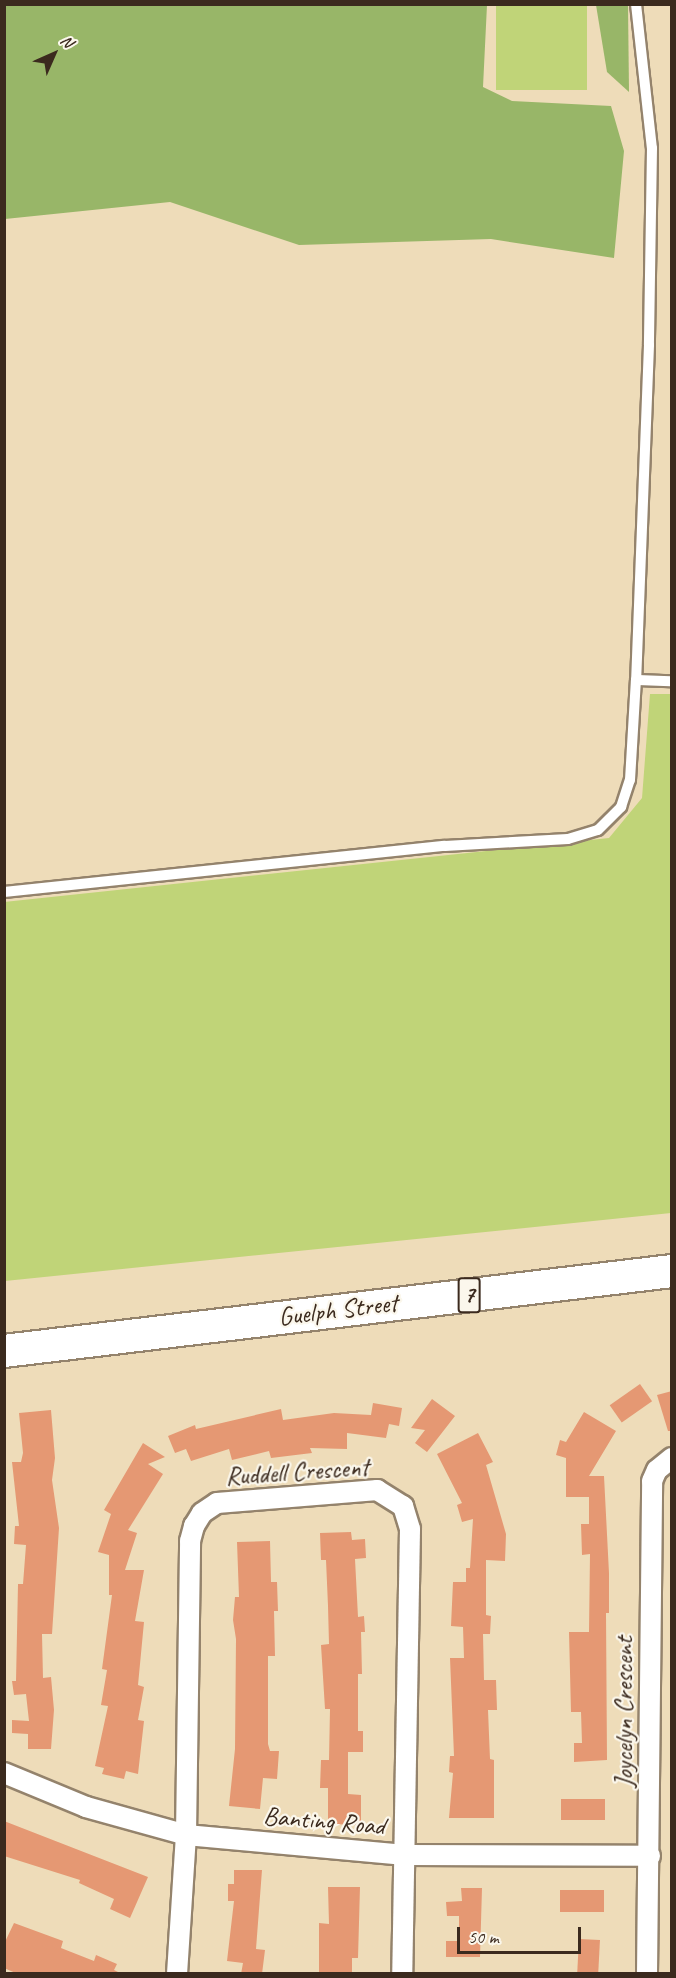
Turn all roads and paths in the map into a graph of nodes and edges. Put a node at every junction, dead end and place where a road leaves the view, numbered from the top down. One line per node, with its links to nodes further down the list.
1 (636, 4): 2 (lane)
2 (636, 680): 3 (lane); 4 (lane)
3 (672, 681)
4 (4, 892)
5 (672, 1271): 6 (main road, Guelph Street / 7)
6 (4, 1351)
7 (672, 1458): 11 (street, Joycelyn Crescent)
8 (4, 1773): 9 (street, Banting Road)
9 (186, 1835): 10 (street, Banting Road); 10 (street, Ruddell Crescent); 12 (street, Ruddell Crescent)
10 (405, 1855): 11 (street, Banting Road); 13 (street, Ruddell Crescent)
11 (650, 1856): 14 (street, Joycelyn Crescent)
12 (177, 1974)
13 (402, 1974)
14 (647, 1974)

